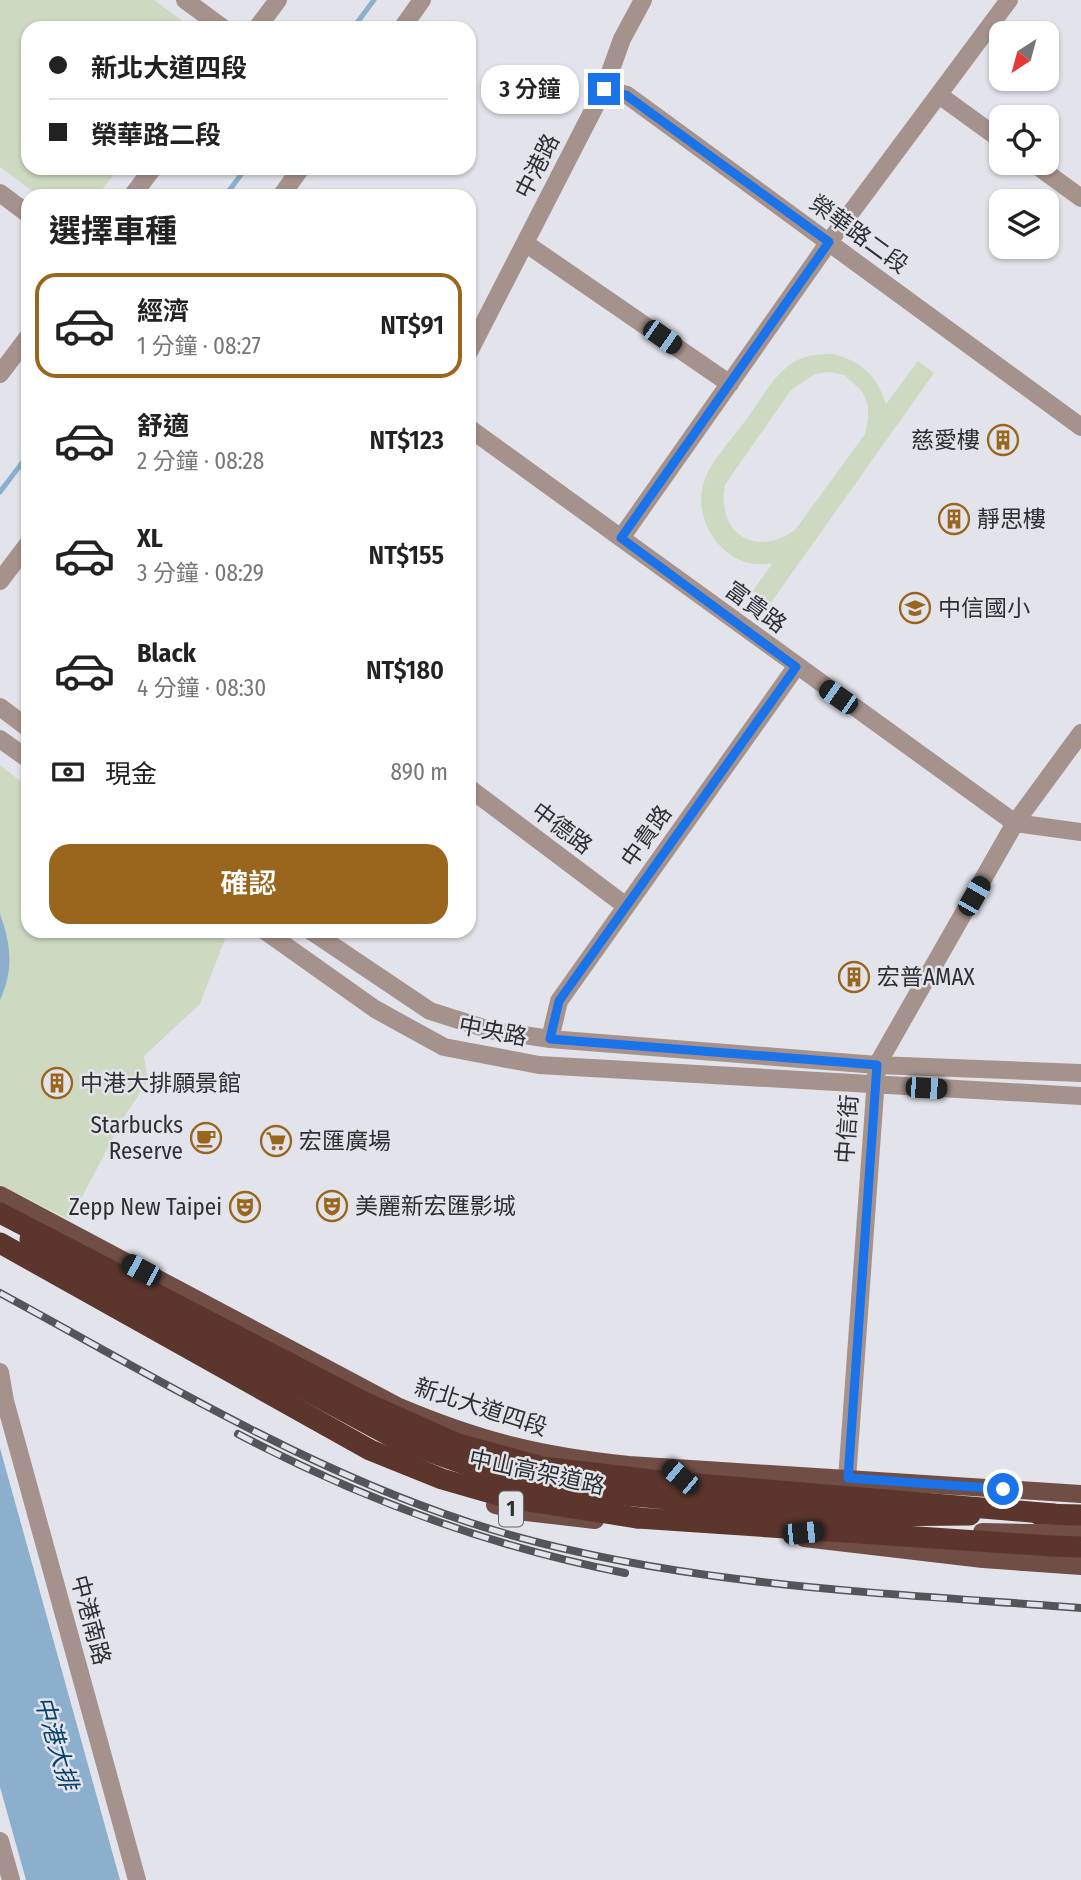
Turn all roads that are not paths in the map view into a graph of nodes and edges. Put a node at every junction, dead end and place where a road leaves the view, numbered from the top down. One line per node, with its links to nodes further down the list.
1 (185, 0): 6 (street)
2 (278, 0): 7 (street)
3 (422, 0): 8 (street)
4 (643, 0): 9 (street, 中港路)
5 (1009, 0): 10 (street)
6 (214, 21)
7 (262, 21)
8 (407, 21)
9 (604, 89): 16 (street, 榮華路二段); 17 (street, 中港路)
10 (939, 95): 11 (street); 16 (street)
11 (989, 131)
12 (1049, 175): 14 (street)
13 (0, 193): 15 (street)
14 (1081, 198)
15 (21, 209)
16 (829, 242): 21 (street); 22 (street, 榮華路二段)
17 (525, 243): 18 (street, 中港路); 21 (street)
18 (476, 338)
19 (21, 346): 20 (street)
20 (0, 374)
21 (730, 384): 24 (street)
22 (1081, 427)
23 (476, 433): 24 (street, 富貴路)
24 (621, 538): 27 (street, 富貴路)
25 (21, 553): 26 (street)
26 (0, 581)
27 (796, 667): 34 (street, 富貴路); 36 (street, 中貴路)
28 (0, 708): 29 (street)
29 (21, 723)
30 (1081, 733): 34 (street, 中信街)
31 (0, 739): 32 (street)
32 (21, 754)
33 (476, 793): 36 (street, 中德路)
34 (1015, 824): 35 (street); 40 (street, 中信街)
35 (1081, 832)
36 (626, 906): 39 (street, 中貴路)
37 (275, 938): 42 (street, 中央路)
38 (321, 938): 39 (street, 中央路)
39 (550, 1039): 40 (street, 中央路)
40 (877, 1065): 41 (street, 中央路); 42 (street, 中信街)
41 (1081, 1073)
42 (874, 1086): 43 (street, 中央路); 51 (street, 中信街)
43 (1081, 1096)
44 (0, 1195): 50 (main road, 新北大道四段)
45 (0, 1213): 53 (highway, 中山高架道路 / 1, bridge)
46 (0, 1223): 53 (highway, bridge)
47 (0, 1243): 58 (highway, 中山高架道路 / 1, bridge)
48 (0, 1254): 55 (main road, 1)
49 (0, 1372): 62 (street, 中港南路)
50 (668, 1467): 51 (main road, 新北大道四段); 55 (main road)
51 (848, 1478): 52 (main road, 新北大道四段); 57 (street, 中信街)
52 (1081, 1494)
53 (1054, 1514): 54 (highway, 中山高架道路 / 1)
54 (1081, 1515)
55 (669, 1525): 57 (main road, 1)
56 (1081, 1534): 57 (main road, 1)
57 (841, 1536): 59 (main road, 1)
58 (1081, 1548)
59 (1081, 1566)
60 (0, 1840): 61 (street)
61 (11, 1880)
62 (137, 1880)

